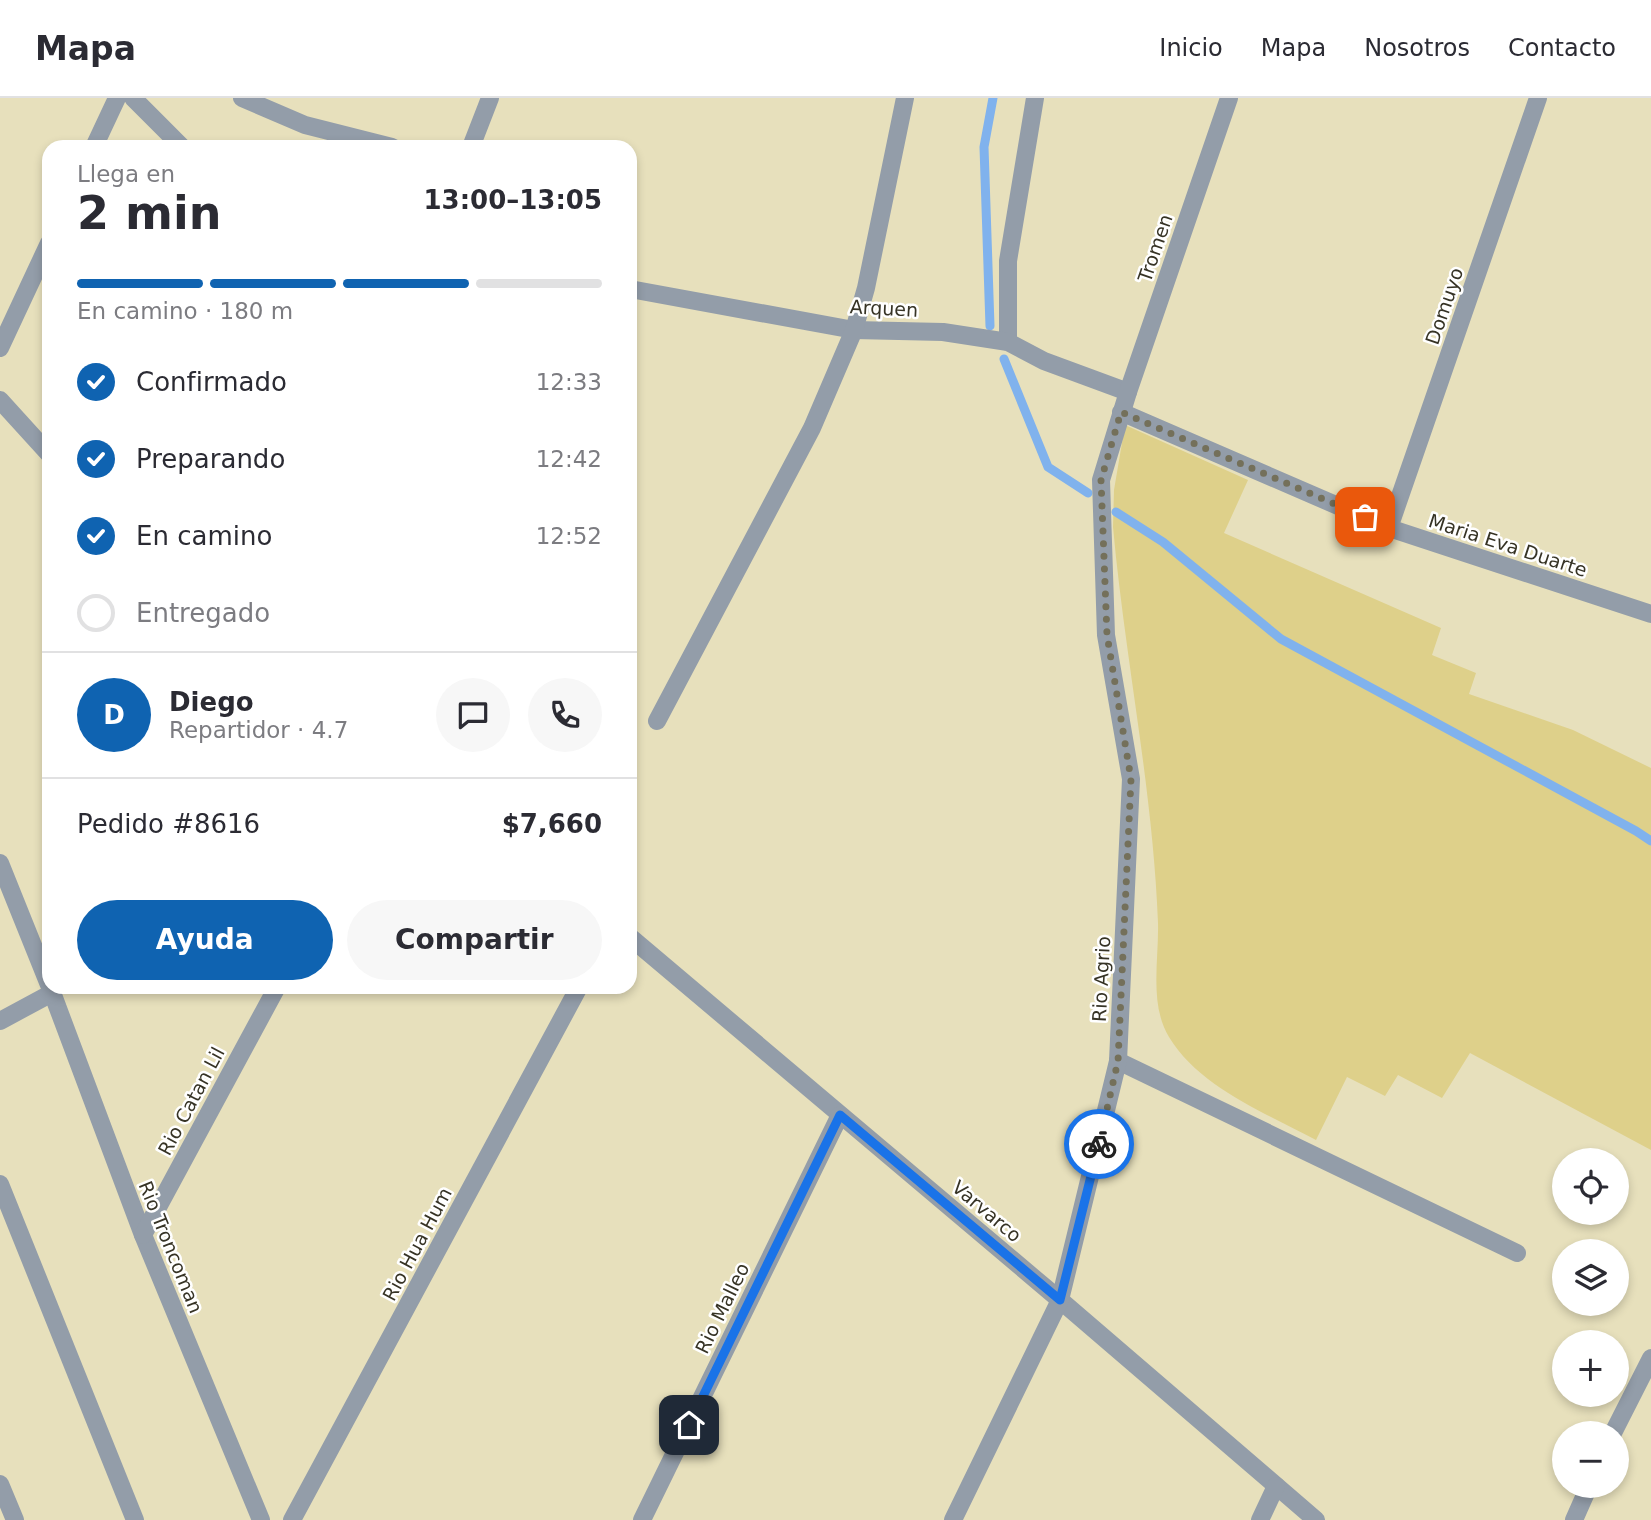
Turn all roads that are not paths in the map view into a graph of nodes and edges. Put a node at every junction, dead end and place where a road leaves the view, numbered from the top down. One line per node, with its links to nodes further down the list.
1 (117, 98): 9 (street)
2 (133, 98): 10 (street)
3 (242, 98): 11 (street)
4 (490, 98): 12 (street)
5 (905, 98): 15 (street)
6 (1035, 98): 16 (street)
7 (1228, 98): 18 (street, Tromen)
8 (1538, 98): 22 (street, Domuyo)
9 (97, 140)
10 (175, 140)
11 (364, 140)
12 (474, 140)
13 (42, 258): 17 (street)
14 (637, 290): 15 (street, Arquen)
15 (854, 330): 16 (street, Arquen); 24 (street)
16 (1008, 342): 18 (street, Arquen)
17 (0, 348)
18 (1128, 392): 20 (street, Tromen)
19 (0, 400): 21 (street)
20 (1121, 412): 22 (street, Maria Eva Duarte); 33 (street, Rio Agrio)
21 (42, 446)
22 (1389, 528): 23 (street, Maria Eva Duarte)
23 (1651, 614)
24 (657, 721)
25 (0, 863): 27 (street, Rio Troncoman)
26 (637, 942): 34 (street, Varvarco)
27 (42, 964)
28 (43, 994): 32 (street)
29 (54, 994): 36 (street, Rio Troncoman)
30 (268, 994): 36 (street, Rio Catan Lil)
31 (575, 994): 47 (street, Rio Hua Hum)
32 (0, 1021)
33 (1118, 1061): 37 (street); 38 (street, Rio Agrio)
34 (840, 1115): 38 (street, Varvarco); 48 (street, Rio Malleo)
35 (0, 1184): 45 (street)
36 (143, 1236): 46 (street, Rio Troncoman)
37 (1517, 1253)
38 (1060, 1300): 42 (street, Varvarco); 49 (street, Rio Agrio)
39 (1651, 1358): 40 (street)
40 (1619, 1421)
41 (0, 1484): 44 (street)
42 (1276, 1486): 50 (street); 51 (street, Varvarco)
43 (1584, 1498): 52 (street)
44 (15, 1520)
45 (135, 1520)
46 (261, 1520)
47 (292, 1520)
48 (642, 1520)
49 (953, 1520)
50 (1260, 1520)
51 (1316, 1520)
52 (1574, 1520)

